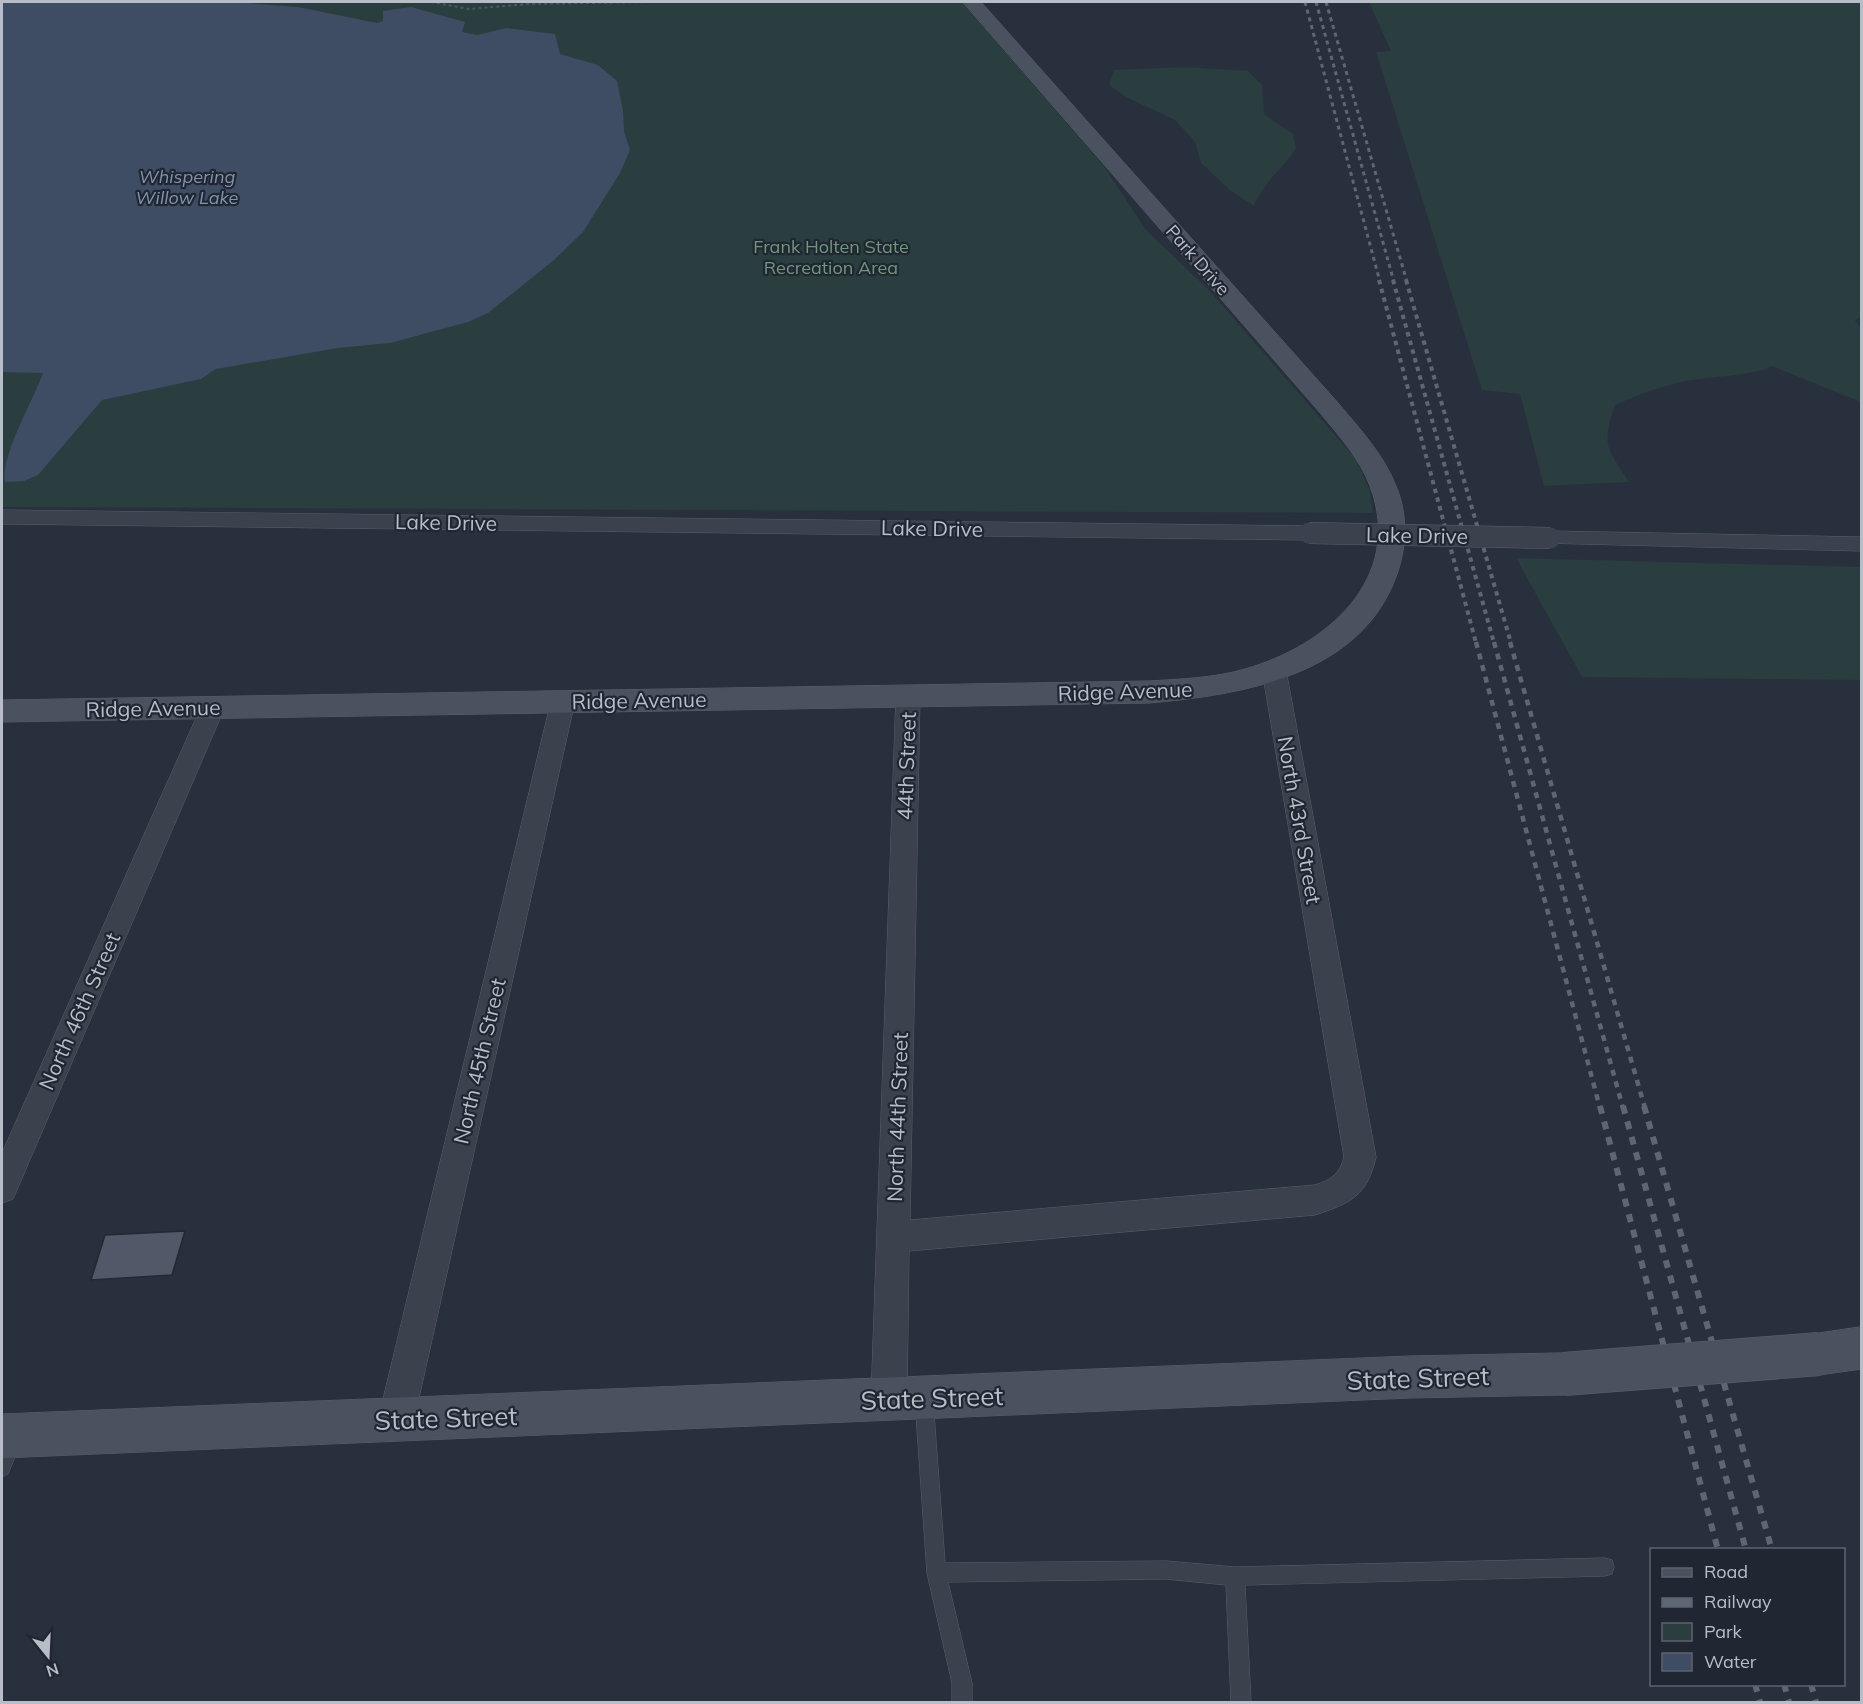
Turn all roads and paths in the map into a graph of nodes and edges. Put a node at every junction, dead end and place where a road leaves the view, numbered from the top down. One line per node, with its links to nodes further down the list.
1 (319, 2): 2 (path)
2 (354, 2)
3 (431, 2): 4 (path)
4 (650, 2)
5 (972, 2): 8 (street, Park Drive)
6 (2, 517): 7 (street, Lake Drive, bridge)
7 (1862, 544)
8 (1274, 670): 9 (street, Ridge Avenue); 15 (street, North 43rd Street)
9 (908, 696): 10 (street, Ridge Avenue); 13 (street, 44th Street)
10 (563, 701): 11 (street, Ridge Avenue); 18 (street, North 45th Street)
11 (213, 707): 12 (street, Ridge Avenue); 14 (street, North 46th Street)
12 (2, 711)
13 (904, 835): 15 (street, North 44th Street)
14 (2, 1188)
15 (894, 1237): 17 (street, North 44th Street)
16 (1862, 1348): 17 (street, State Street, bridge)
17 (906, 1399): 18 (street, State Street); 21 (lane)
18 (396, 1420): 19 (street, State Street)
19 (6, 1446)
20 (1605, 1567): 22 (lane)
21 (936, 1573): 22 (lane); 23 (lane)
22 (1234, 1576): 24 (lane)
23 (962, 1702)
24 (1241, 1702)

